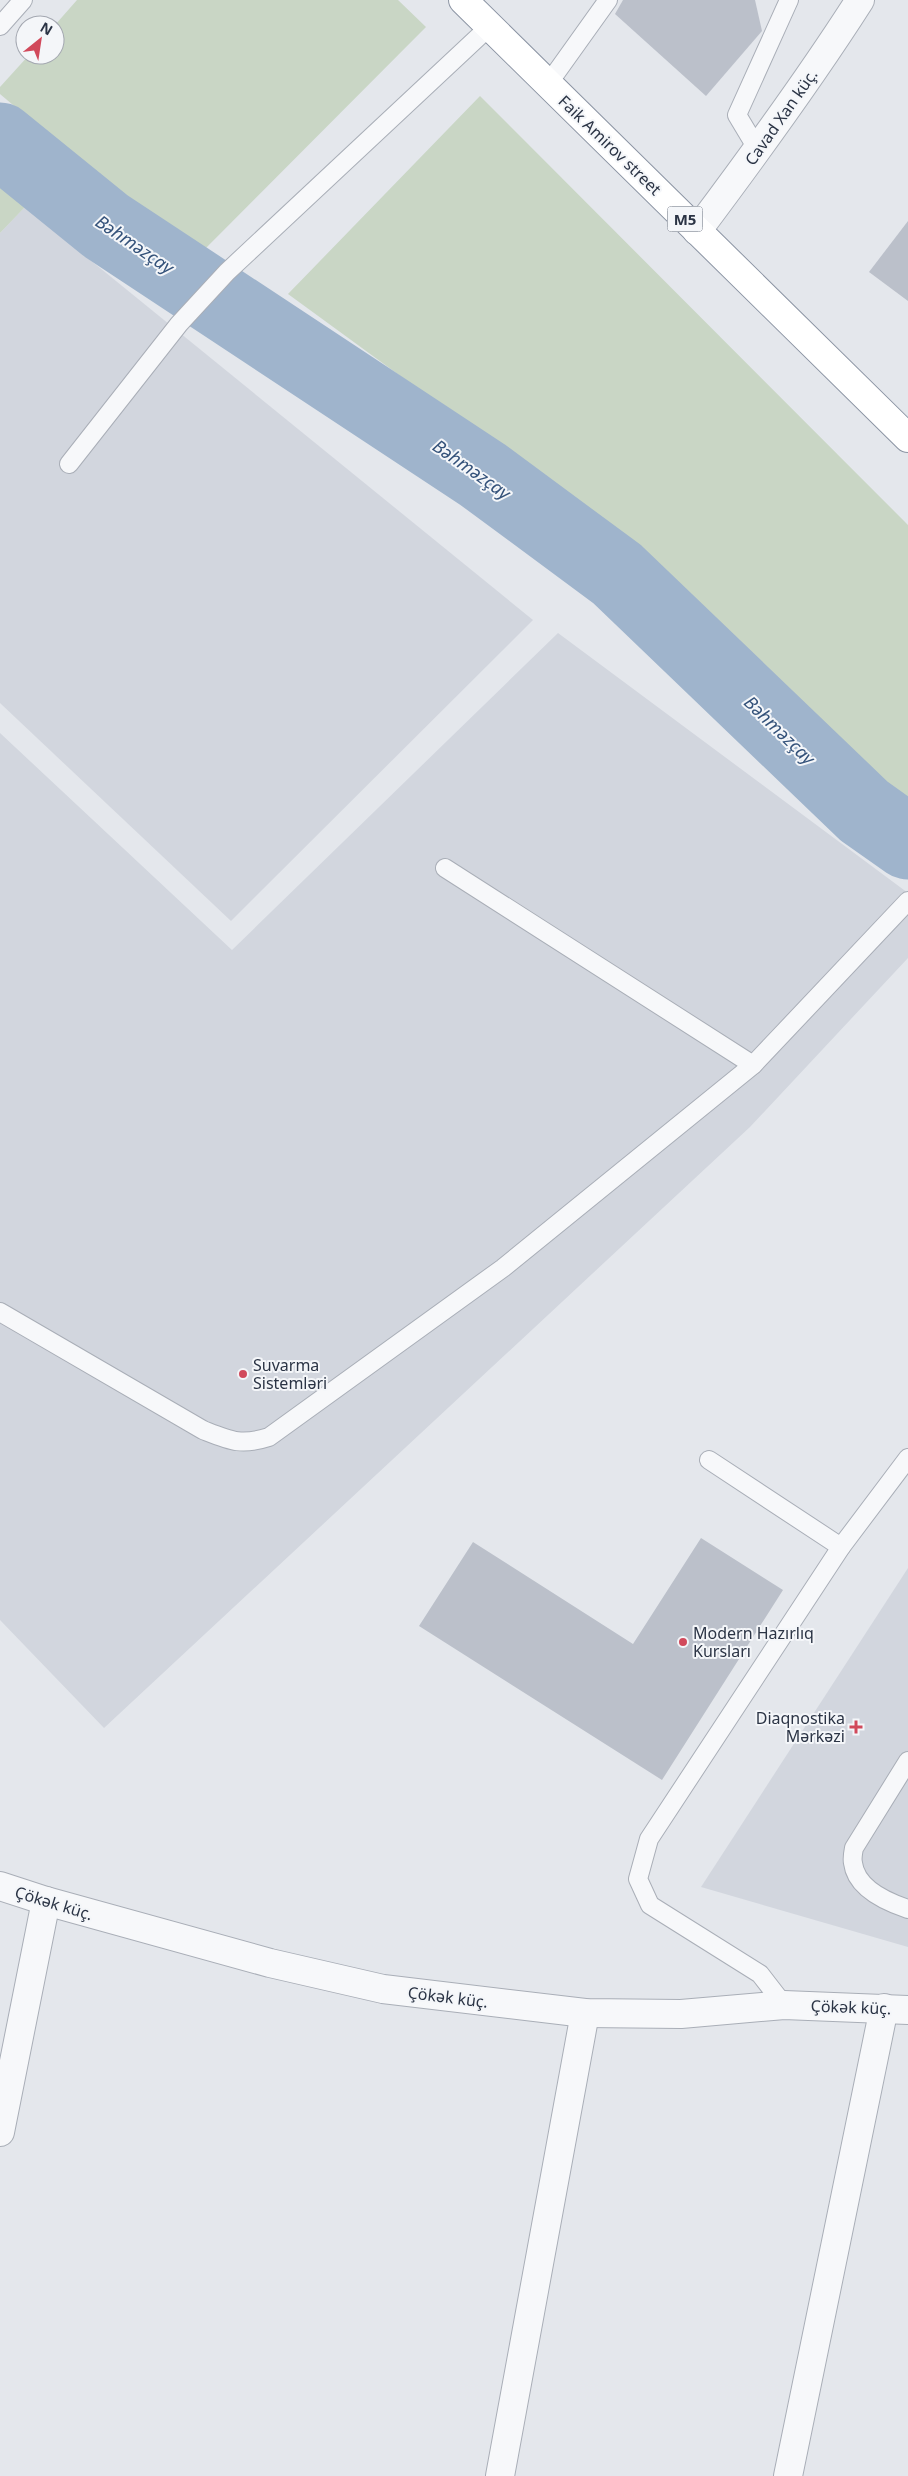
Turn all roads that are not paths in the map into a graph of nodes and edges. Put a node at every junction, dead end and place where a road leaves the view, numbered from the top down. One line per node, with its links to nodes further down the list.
1 (23, 0): 6 (lane)
2 (462, 0): 7 (highway, Faik Amirov street / M5)
3 (608, 0): 8 (lane)
4 (789, 0): 9 (lane)
5 (860, 0): 9 (street, Cavad Xan küç.)
6 (0, 26)
7 (489, 26): 8 (highway, Faik Amirov street / M5); 12 (lane)
8 (548, 84): 10 (highway, Faik Amirov street / M5)
9 (758, 150): 10 (street, Cavad Xan küç.)
10 (697, 231): 11 (highway, Faik Amirov street / M5)
11 (908, 438)
12 (69, 464)
13 (445, 868): 15 (lane)
14 (908, 901): 15 (lane)
15 (753, 1065): 16 (lane)
16 (0, 1312)
17 (908, 1458): 19 (lane)
18 (709, 1460): 19 (lane)
19 (841, 1547): 24 (lane)
20 (908, 1761): 23 (lane)
21 (0, 1886): 22 (street, Çökək küç.)
22 (46, 1901): 26 (street, Çökək küç.); 27 (street)
23 (908, 1908)
24 (784, 2005): 25 (street, Çökək küç.); 26 (street, Çökək küç.)
25 (896, 2009): 29 (street)
26 (585, 2013): 28 (street)
27 (0, 2132)
28 (500, 2476)
29 (788, 2476)

